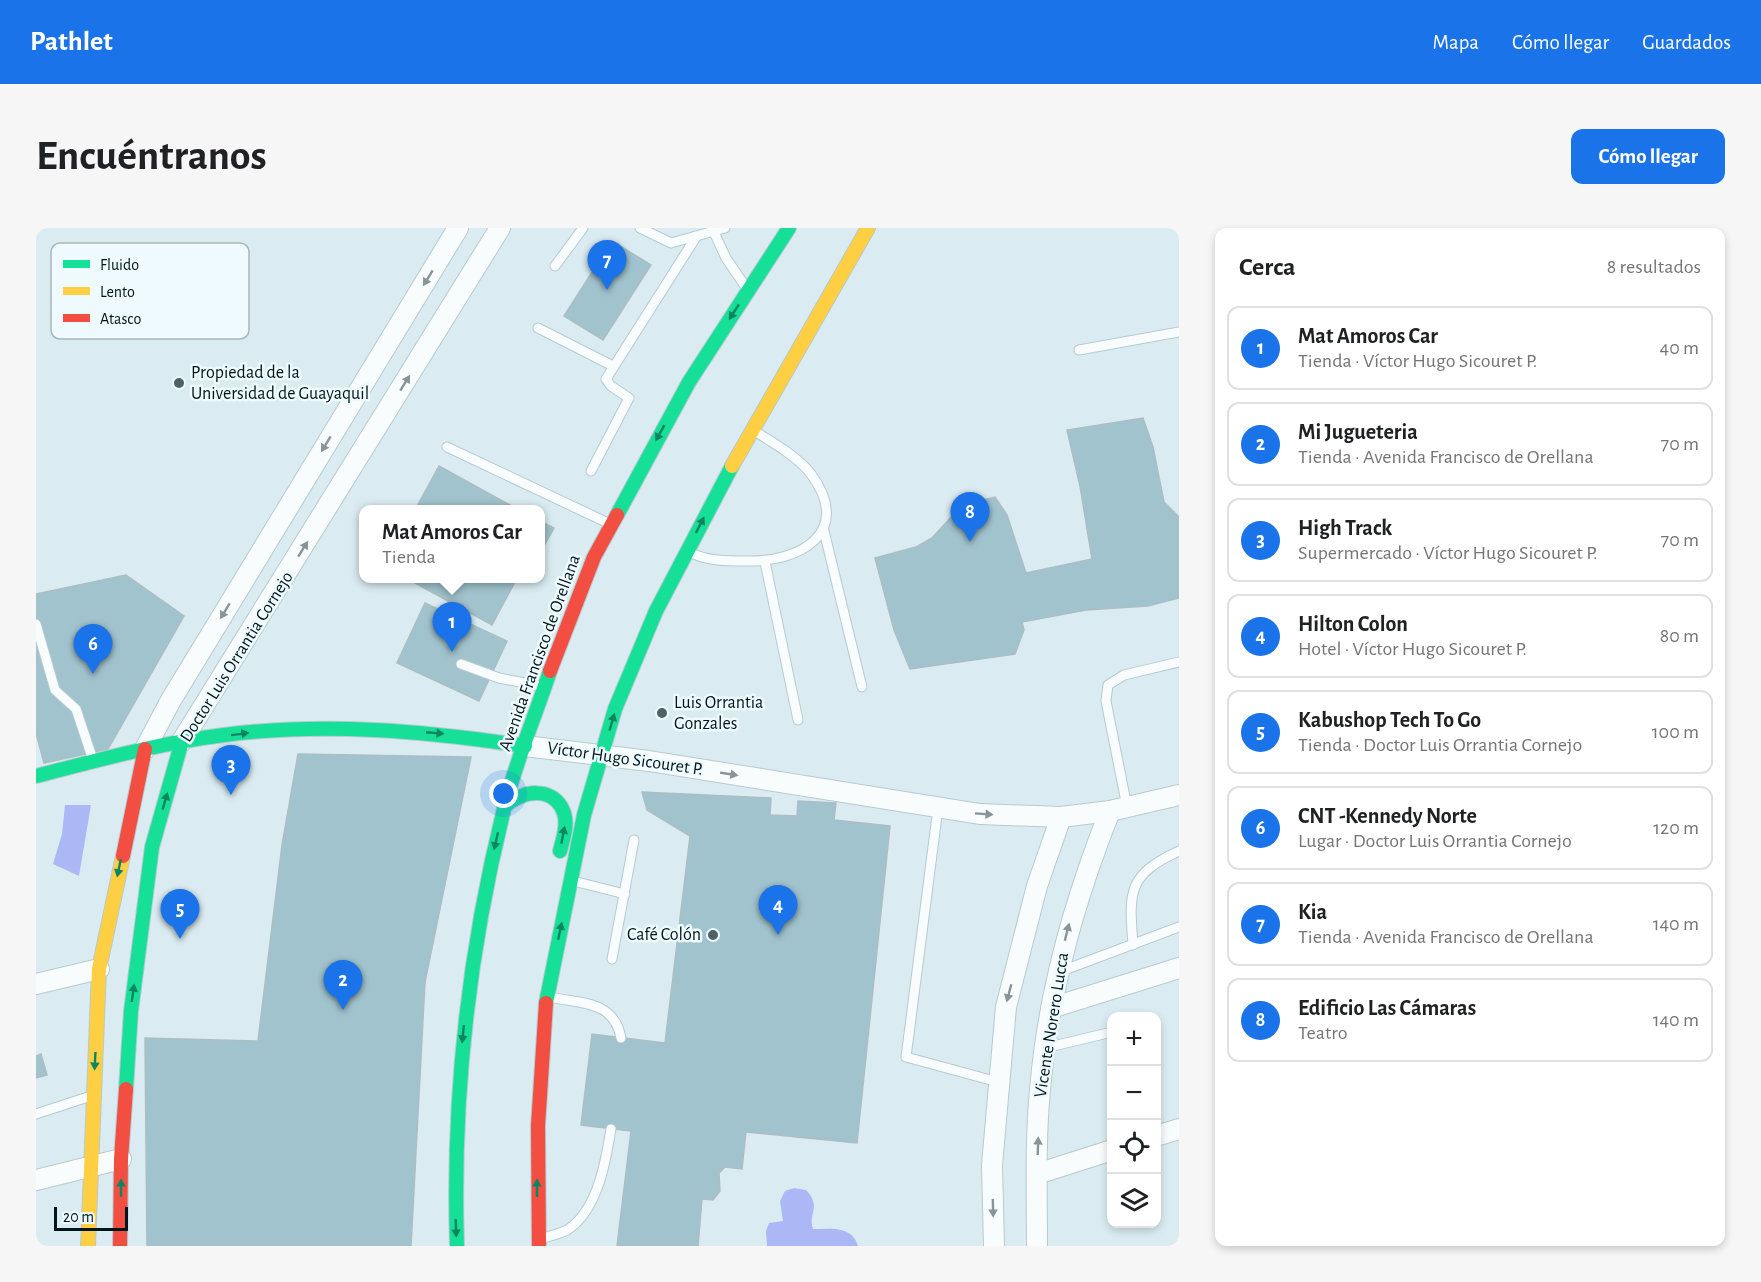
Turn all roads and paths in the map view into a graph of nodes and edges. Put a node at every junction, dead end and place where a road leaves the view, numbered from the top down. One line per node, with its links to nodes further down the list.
1 (458, 228): 31 (street, Doctor Luis Orrantia Cornejo, one-way to 31)
2 (500, 228): 29 (street, Doctor Luis Orrantia Cornejo, one-way to 2)
3 (583, 228): 10 (lane)
4 (640, 228): 9 (lane)
5 (725, 228): 8 (lane)
6 (789, 228): 11 (main road, Avenida Francisco de Orellana)
7 (868, 228): 16 (main road)
8 (712, 229): 9 (lane); 11 (lane)
9 (696, 237): 15 (lane)
10 (555, 266)
11 (748, 291): 19 (main road, Avenida Francisco de Orellana, one-way to 19)
12 (538, 328): 15 (lane)
13 (1179, 332): 14 (lane)
14 (1079, 350)
15 (613, 366): 18 (lane)
16 (752, 429): 20 (lane); 21 (main road, one-way to 16)
17 (447, 447): 19 (lane)
18 (591, 471)
19 (610, 525): 26 (main road, Avenida Francisco de Orellana)
20 (824, 531): 22 (lane); 27 (lane)
21 (687, 551): 22 (lane); 32 (main road, one-way to 21)
22 (765, 562): 28 (lane)
23 (36, 624): 33 (lane)
24 (1179, 662): 38 (lane)
25 (461, 664): 26 (lane)
26 (546, 687): 30 (main road, Avenida Francisco de Orellana)
27 (862, 687)
28 (798, 720)
29 (182, 741): 30 (main road, Víctor Hugo Sicouret P., one-way to 30); 31 (main road, Víctor Hugo Sicouret P.); 65 (main road, Doctor Luis Orrantia Cornejo, one-way to 29)
30 (525, 746): 32 (street, Víctor Hugo Sicouret P.); 36 (main road, Avenida Francisco de Orellana)
31 (145, 749): 33 (main road, Víctor Hugo Sicouret P.); 50 (main road, Doctor Luis Orrantia Cornejo, one-way to 50)
32 (602, 755): 37 (street, Víctor Hugo Sicouret P., one-way to 37); 43 (main road)
33 (94, 761): 34 (main road, Víctor Hugo Sicouret P.)
34 (36, 776)
35 (1179, 795): 38 (street, Víctor Hugo Sicouret P.)
36 (504, 807): 42 (main road, one-way to 36); 72 (main road, Avenida Francisco de Orellana, one-way to 72)
37 (938, 808): 39 (street, Víctor Hugo Sicouret P., one-way to 39); 58 (lane)
38 (1118, 809): 39 (street, Víctor Hugo Sicouret P.); 51 (street, Vicente Norero Lucca, one-way to 38)
39 (1061, 816): 58 (street, one-way to 58)
40 (634, 840): 44 (lane)
41 (1179, 851): 46 (lane)
42 (557, 869)
43 (571, 880): 44 (lane); 53 (main road, one-way to 43)
44 (625, 894): 48 (lane)
45 (1179, 927): 46 (lane)
46 (1133, 945): 51 (lane)
47 (544, 946): 53 (main road)
48 (612, 959)
49 (1179, 968): 54 (street)
50 (99, 969): 52 (street); 59 (main road, Doctor Luis Orrantia Cornejo, one-way to 59)
51 (1057, 972): 54 (street, Vicente Norero Lucca)
52 (36, 984)
53 (546, 996): 56 (lane); 69 (main road, one-way to 53)
54 (1051, 1008): 57 (street, Vicente Norero Lucca)
55 (1107, 1033): 57 (lane)
56 (621, 1038)
57 (1046, 1048): 67 (street, Vicente Norero Lucca, one-way to 57)
58 (998, 1082): 73 (street, one-way to 73)
59 (93, 1096): 60 (lane); 66 (main road, Doctor Luis Orrantia Cornejo)
60 (36, 1114)
61 (611, 1129): 69 (lane)
62 (1179, 1129): 63 (street)
63 (1161, 1134)
64 (1107, 1152): 67 (street)
65 (121, 1159): 66 (street); 71 (main road, Doctor Luis Orrantia Cornejo, one-way to 65)
66 (91, 1167): 68 (street); 70 (main road, Doctor Luis Orrantia Cornejo)
67 (1036, 1174): 74 (street, Vicente Norero Lucca)
68 (37, 1175)
69 (539, 1243)
70 (88, 1246)
71 (120, 1246)
72 (457, 1246)
73 (994, 1246)
74 (1037, 1246)

